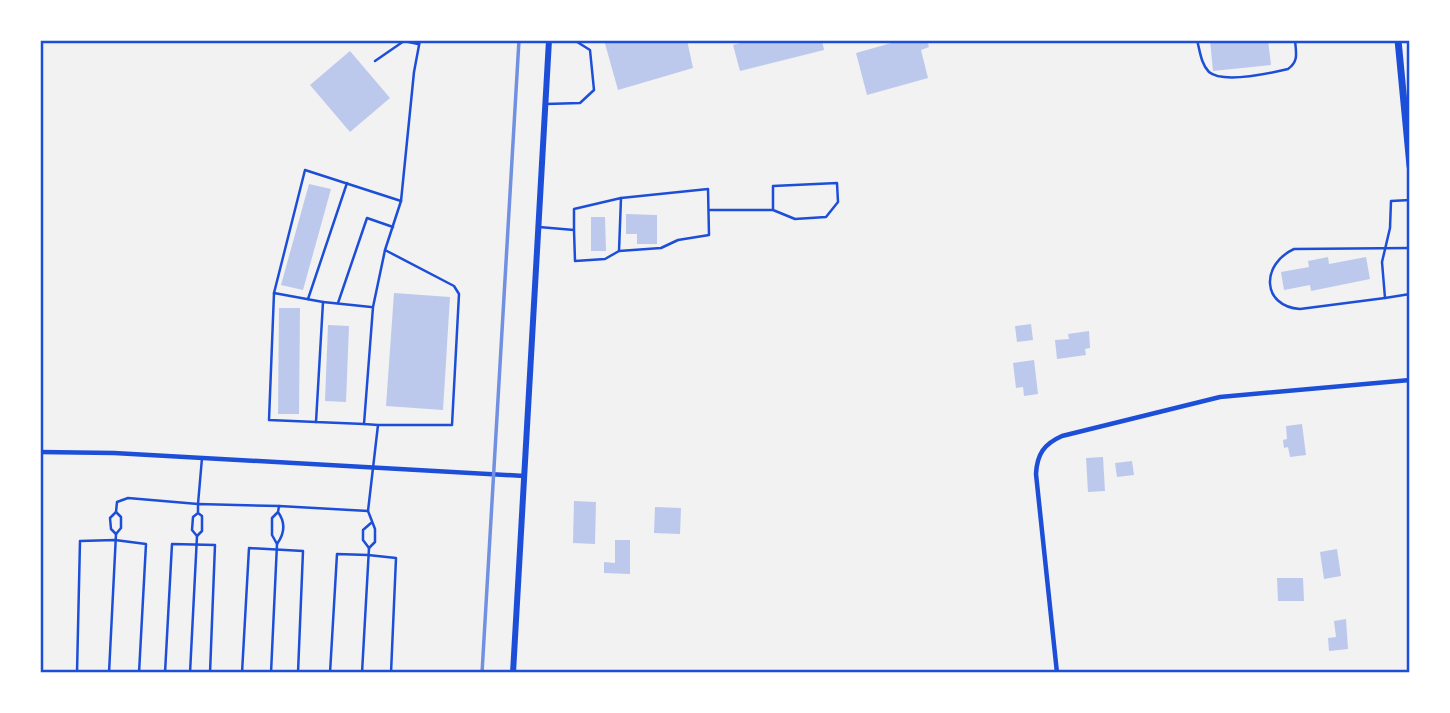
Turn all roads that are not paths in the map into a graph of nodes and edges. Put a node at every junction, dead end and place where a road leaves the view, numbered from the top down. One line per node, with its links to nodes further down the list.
1 (560, 40): 7 (lane)
2 (574, 40): 11 (lane)
3 (1197, 40): 4 (lane)
4 (1295, 40)
5 (1398, 40): 10 (main road)
6 (404, 41): 8 (lane); 9 (lane)
7 (549, 41): 11 (street)
8 (419, 42): 16 (lane)
9 (375, 61)
10 (1406, 87): 12 (main road)
11 (546, 104): 20 (street)
12 (1410, 166)
13 (346, 183): 16 (lane); 26 (lane); 29 (lane)
14 (621, 198): 17 (lane); 21 (lane); 25 (lane)
15 (1410, 200): 23 (lane)
16 (401, 201): 19 (lane)
17 (710, 210): 18 (lane); 25 (lane)
18 (774, 210): 18 (lane)
19 (393, 227): 24 (lane); 31 (lane)
20 (539, 227): 21 (lane); 40 (street)
21 (574, 230): 25 (lane)
22 (1410, 248): 23 (lane)
23 (1384, 249): 28 (lane); 28 (lane)
24 (385, 250): 32 (lane); 36 (lane)
25 (620, 251)
26 (274, 293): 29 (lane); 34 (lane)
27 (1410, 294): 28 (lane)
28 (1385, 298)
29 (308, 299): 30 (lane)
30 (323, 302): 31 (lane); 34 (lane)
31 (338, 303): 32 (lane)
32 (373, 307): 35 (lane)
33 (1410, 380): 69 (street)
34 (316, 422): 35 (lane)
35 (364, 424): 36 (lane)
36 (379, 425): 39 (lane)
37 (40, 452): 38 (street)
38 (202, 458): 39 (street); 41 (lane)
39 (374, 469): 40 (street); 43 (lane)
40 (524, 476): 68 (street)
41 (198, 504): 42 (lane); 44 (lane); 46 (lane)
42 (279, 506): 43 (lane); 45 (lane)
43 (368, 511): 47 (lane)
44 (116, 512): 48 (lane); 48 (lane)
45 (278, 512): 51 (lane); 51 (lane)
46 (198, 513): 49 (lane); 49 (lane)
47 (371, 523): 53 (lane); 53 (lane)
48 (116, 534): 50 (lane)
49 (197, 536): 52 (lane)
50 (115, 540): 56 (lane); 57 (lane); 58 (lane)
51 (277, 544): 54 (lane)
52 (197, 545): 59 (lane); 60 (lane); 61 (lane)
53 (369, 548): 55 (lane)
54 (277, 551): 62 (lane); 63 (lane); 64 (lane)
55 (368, 555): 65 (lane); 66 (lane); 67 (lane)
56 (77, 673)
57 (109, 673)
58 (139, 673)
59 (164, 673)
60 (190, 673)
61 (210, 673)
62 (243, 673)
63 (271, 673)
64 (298, 673)
65 (330, 673)
66 (362, 673)
67 (390, 673)
68 (513, 673)
69 (1057, 673)

